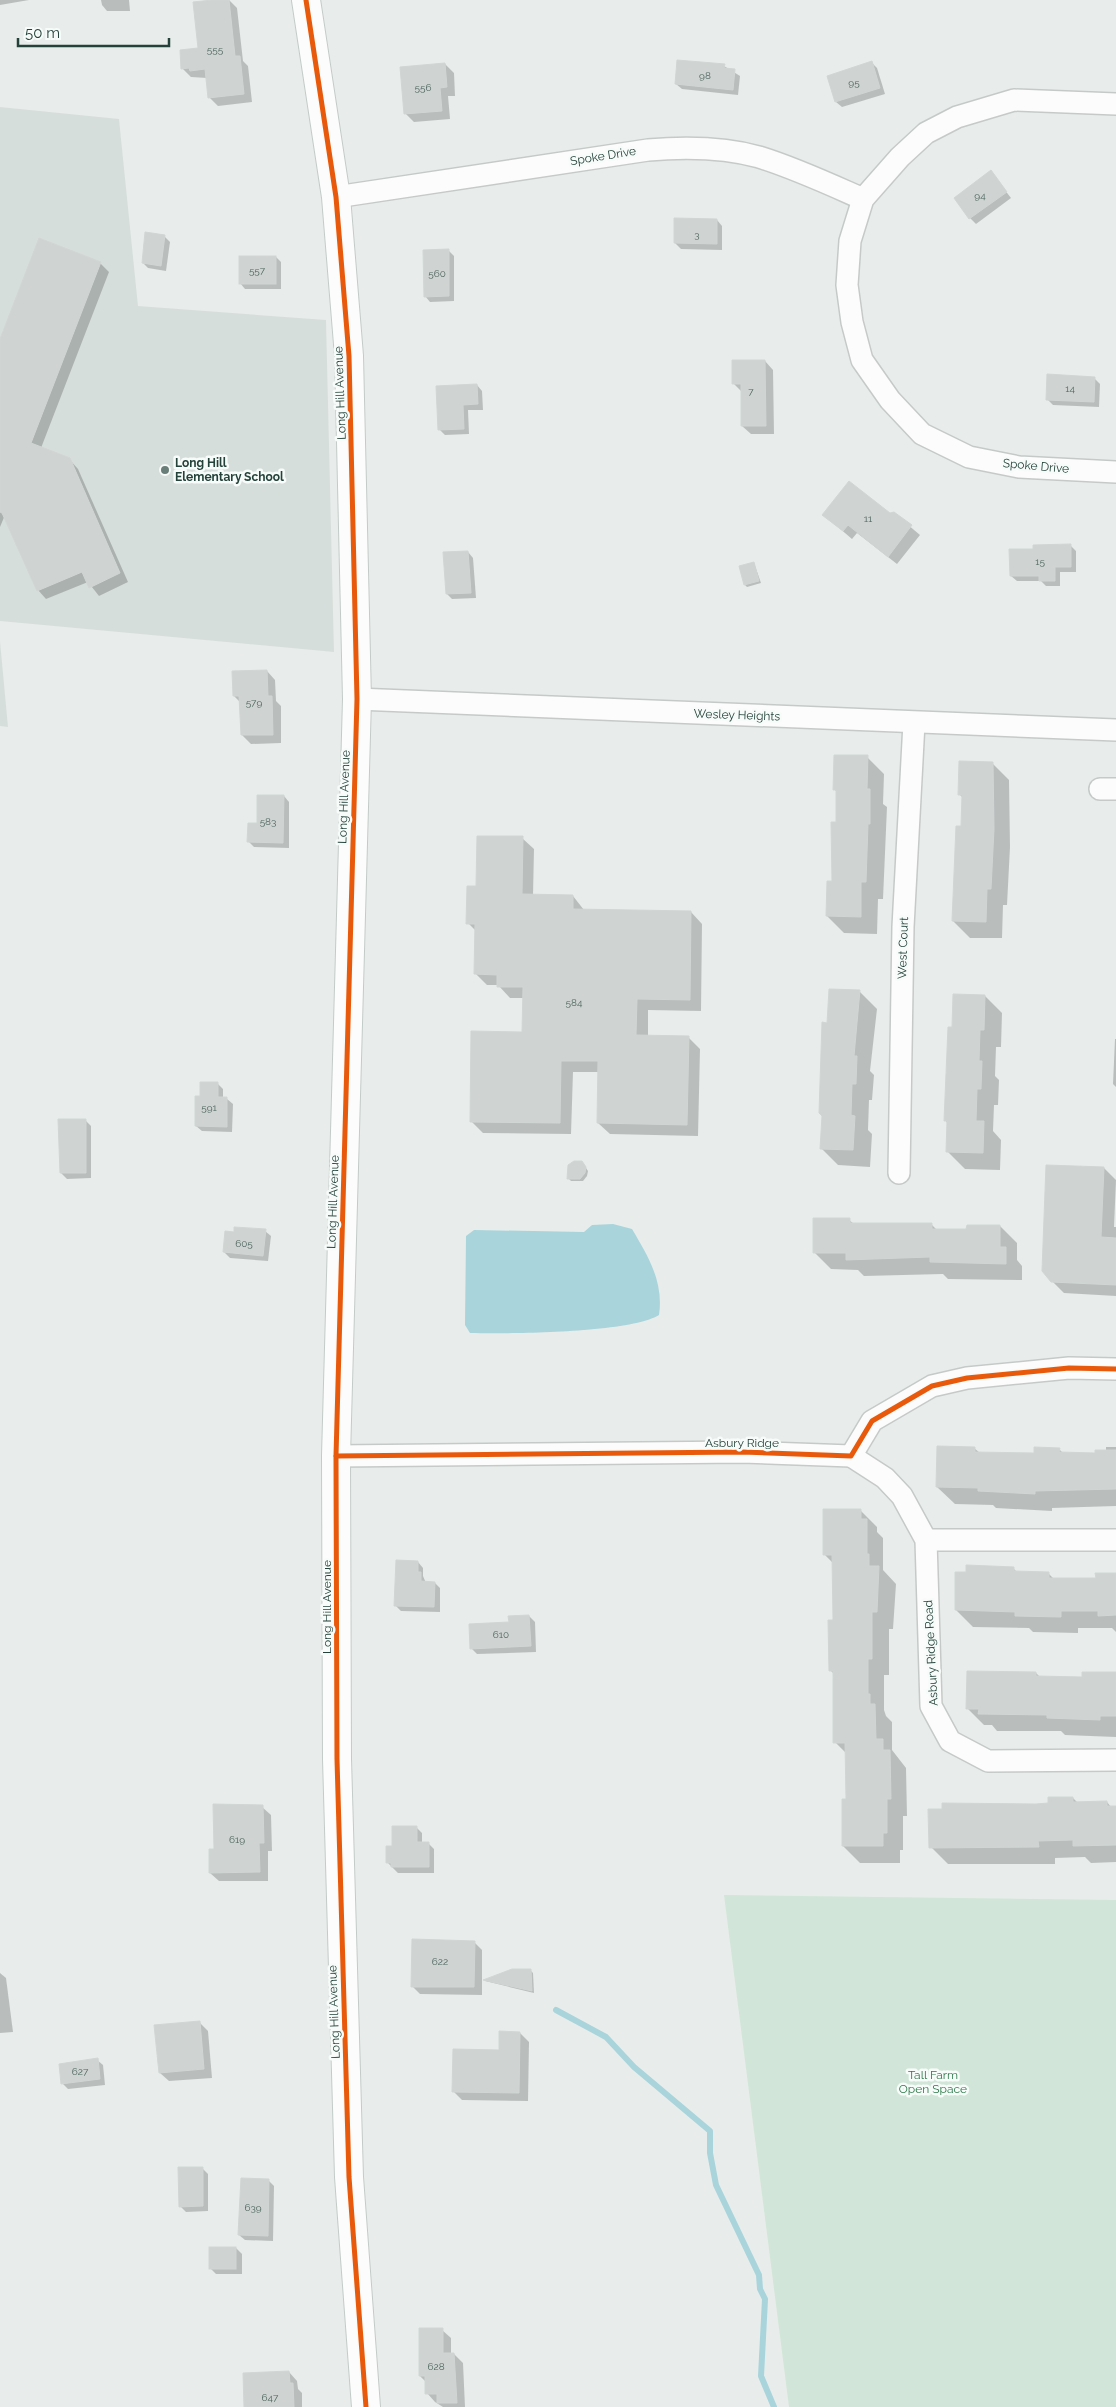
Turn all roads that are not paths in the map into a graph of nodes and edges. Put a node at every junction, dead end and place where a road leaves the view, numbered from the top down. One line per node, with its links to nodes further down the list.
1 (306, 0): 3 (street, Long Hill Avenue)
2 (1116, 104): 4 (street, Spoke Drive)
3 (336, 197): 4 (street, Spoke Drive); 6 (street, Long Hill Avenue)
4 (863, 199): 5 (street, Spoke Drive)
5 (1116, 472)
6 (357, 699): 7 (street, Wesley Heights); 11 (street, Long Hill Avenue)
7 (914, 722): 8 (street, Wesley Heights); 9 (street, West Court)
8 (1116, 730)
9 (899, 1173)
10 (1116, 1369): 12 (street)
11 (336, 1456): 12 (street, Asbury Ridge); 16 (street, Long Hill Avenue)
12 (851, 1456): 13 (street, Asbury Ridge Road)
13 (926, 1540): 14 (street); 15 (street, Asbury Ridge Road)
14 (1116, 1540)
15 (1116, 1760)
16 (366, 2407)

